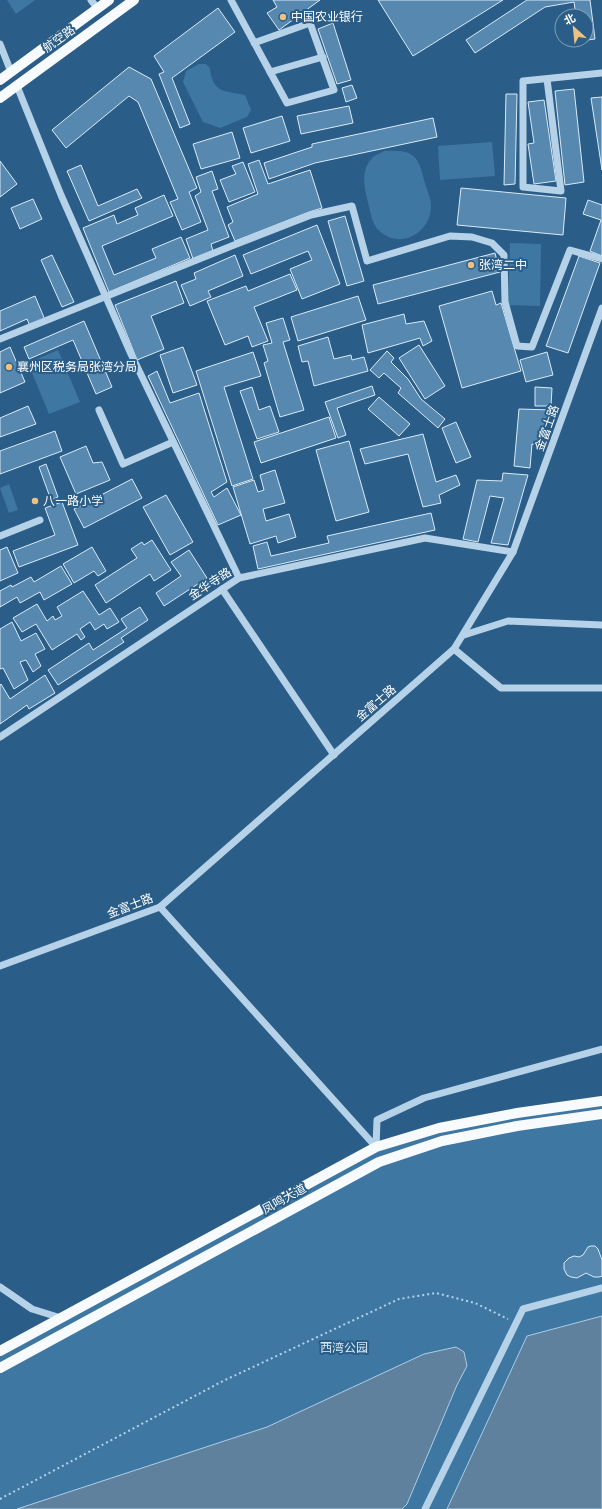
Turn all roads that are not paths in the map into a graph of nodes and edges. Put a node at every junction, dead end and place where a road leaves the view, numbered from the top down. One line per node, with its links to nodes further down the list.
1 (91, 0): 5 (street)
2 (109, 0): 5 (main road, 航空路)
3 (134, 0): 14 (main road, 航空路)
4 (231, 0): 6 (street)
5 (98, 8): 9 (main road, 航空路)
6 (254, 43): 8 (street); 10 (street)
7 (0, 44): 9 (street)
8 (323, 57): 10 (street); 10 (street)
9 (11, 72): 13 (main road, 航空路)
10 (270, 72)
11 (602, 74): 12 (street)
12 (547, 79): 12 (street)
13 (0, 80)
14 (17, 86): 15 (main road, 航空路); 17 (street)
15 (0, 98)
16 (602, 259): 17 (street)
17 (106, 297): 19 (street); 21 (street)
18 (602, 308): 24 (street, 金富士路)
19 (0, 339)
20 (99, 410): 21 (street)
21 (173, 442): 25 (street)
22 (40, 520): 23 (street)
23 (0, 536)
24 (513, 552): 25 (street, 金华寺路); 28 (street, 金富士路)
25 (239, 578): 26 (street, 金华寺路)
26 (222, 589): 31 (street, 金华寺路); 32 (street)
27 (602, 625): 28 (street)
28 (464, 634): 29 (street, 金富士路)
29 (454, 650): 30 (street); 32 (street, 金富士路)
30 (602, 688)
31 (0, 737)
32 (334, 755): 33 (street, 金富士路)
33 (160, 907): 34 (street, 金富士路); 38 (street)
34 (0, 966)
35 (602, 1049): 38 (street)
36 (602, 1101): 38 (main road, 凤鸣大道)
37 (602, 1114): 43 (main road, 凤鸣大道)
38 (376, 1147): 41 (main road, 凤鸣大道)
39 (0, 1287): 41 (street)
40 (602, 1288): 44 (street)
41 (61, 1318): 42 (main road, 凤鸣大道)
42 (0, 1351)
43 (0, 1368)
44 (425, 1509)

